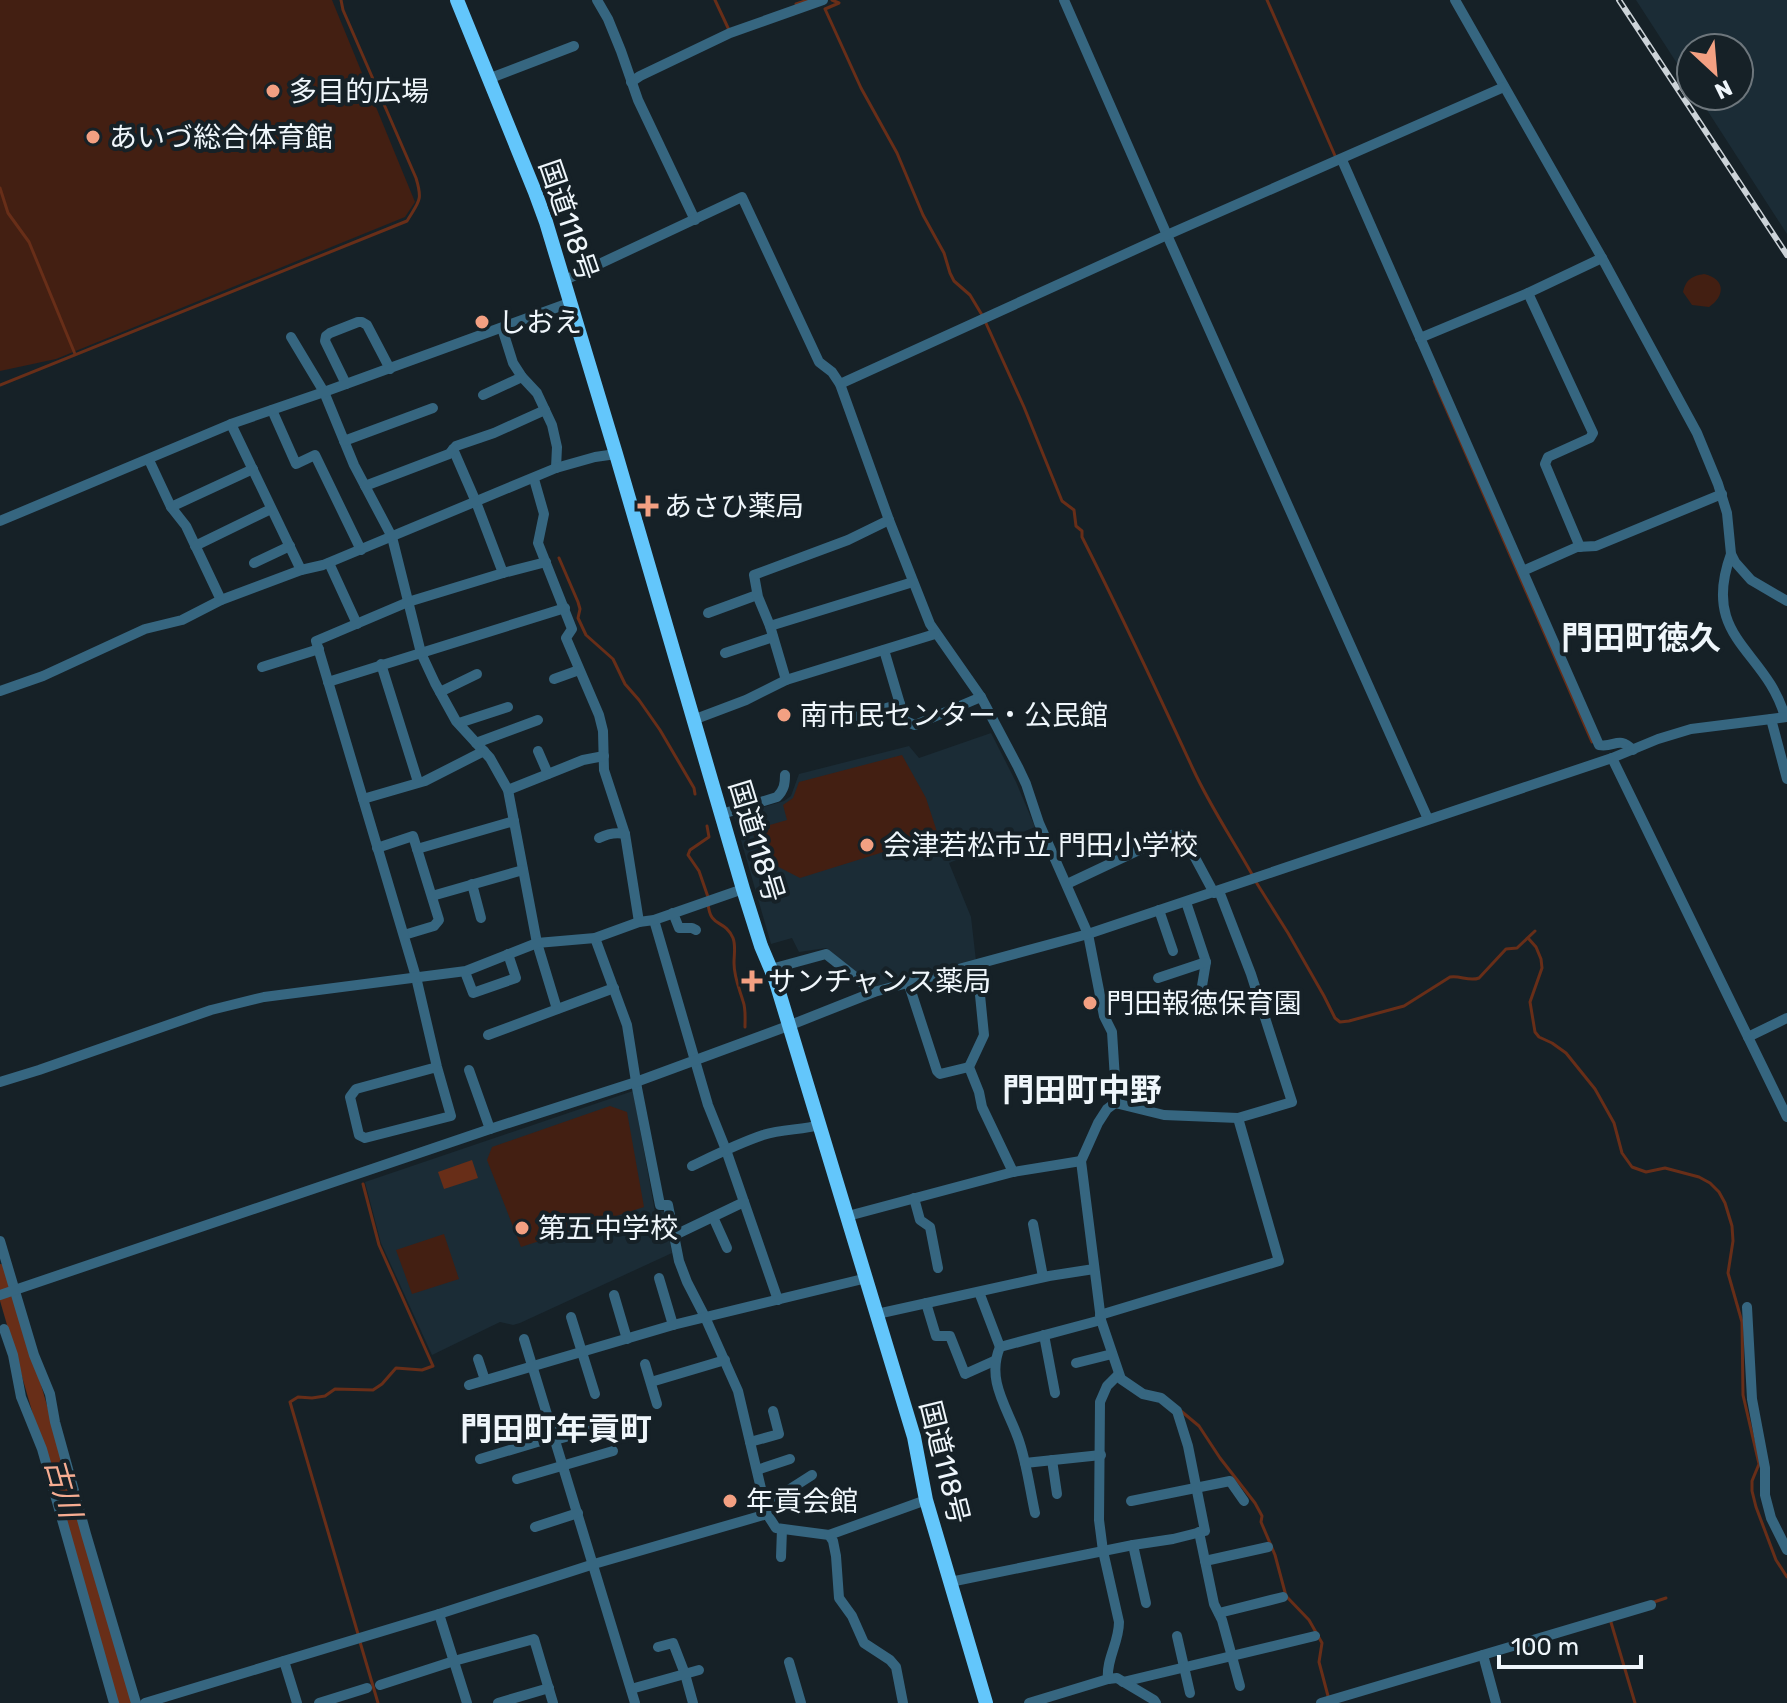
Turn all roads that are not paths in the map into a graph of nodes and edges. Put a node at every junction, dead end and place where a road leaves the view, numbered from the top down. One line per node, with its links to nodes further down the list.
1 (457, 0): 7 (highway, 国道118号)
2 (597, 0): 8 (street)
3 (823, 0): 8 (street)
4 (1064, 0): 12 (street)
5 (1455, 0): 9 (street)
6 (574, 46): 7 (street)
7 (488, 79): 14 (highway, 国道118号)
8 (631, 82): 11 (street)
9 (1504, 87): 10 (street); 13 (street)
10 (1342, 160): 12 (street); 19 (street)
11 (695, 220): 14 (street); 23 (street)
12 (1167, 235): 23 (street); 100 (street)
13 (1602, 258): 15 (street); 38 (street)
14 (563, 281): 16 (highway, 国道118号)
15 (1528, 293): 19 (street); 47 (street)
16 (569, 303): 17 (street); 32 (highway, 国道118号)
17 (502, 328): 20 (street); 21 (street)
18 (291, 337): 24 (street)
19 (1420, 338): 54 (street)
20 (390, 369): 22 (street); 22 (street)
21 (522, 377): 25 (street); 28 (street)
22 (346, 384): 24 (street)
23 (840, 384): 42 (street)
24 (324, 392): 27 (street); 30 (street)
25 (483, 395)
26 (433, 408): 30 (street)
27 (272, 410): 29 (street); 48 (street)
28 (545, 410): 31 (street); 34 (street)
29 (231, 424): 33 (street); 35 (street)
30 (344, 441): 37 (street)
31 (453, 449): 37 (street); 39 (street)
32 (616, 454): 34 (street); 85 (highway, 国道118号)
33 (149, 460): 40 (street); 43 (street)
34 (556, 468): 36 (street)
35 (253, 469): 40 (street); 41 (street)
36 (534, 479): 39 (street); 50 (street)
37 (365, 486): 44 (street)
38 (1722, 494): 47 (street); 49 (street)
39 (476, 502): 44 (street); 55 (street)
40 (171, 507): 45 (street)
41 (271, 509): 45 (street); 46 (street)
42 (889, 520): 56 (street); 57 (street)
43 (0, 521)
44 (392, 537): 48 (street); 60 (street)
45 (195, 546): 58 (street)
46 (290, 546): 51 (street); 53 (street)
47 (1580, 547): 54 (street)
48 (361, 550): 52 (street)
49 (1731, 554): 59 (street); 82 (street)
50 (546, 562): 55 (street); 61 (street)
51 (254, 563)
52 (329, 563): 53 (street); 63 (street)
53 (301, 570): 58 (street)
54 (1523, 571): 89 (street)
55 (503, 573): 60 (street)
56 (913, 582): 64 (street); 65 (street)
57 (757, 595): 62 (street); 64 (street)
58 (221, 600): 77 (street)
59 (1787, 601)
60 (408, 602): 63 (street); 68 (street)
61 (565, 608): 68 (street); 72 (street)
62 (708, 613)
63 (357, 624): 66 (street)
64 (772, 632): 69 (street); 75 (street)
65 (935, 634): 67 (street); 79 (street)
66 (319, 649): 71 (street); 76 (street)
67 (884, 650): 75 (street); 80 (street)
68 (421, 653): 70 (street); 78 (street)
69 (725, 653)
70 (381, 664): 76 (street); 96 (street)
71 (262, 667)
72 (579, 670): 74 (street); 91 (street)
73 (477, 674): 78 (street)
74 (554, 679)
75 (786, 680): 85 (street)
76 (328, 682): 98 (street)
77 (0, 691)
78 (440, 692): 87 (street)
79 (981, 697): 80 (street); 108 (street)
80 (900, 704): 86 (street)
81 (508, 707): 87 (street)
82 (1786, 717): 83 (street)
83 (1771, 719): 89 (street); 95 (street)
84 (538, 720): 88 (street)
85 (693, 720): 99 (highway, 国道118号)
86 (845, 720)
87 (459, 723): 88 (street)
88 (480, 747): 96 (street); 97 (street)
89 (1633, 750): 92 (street)
90 (538, 751): 93 (street)
91 (604, 756): 93 (street); 102 (street)
92 (1612, 758): 100 (street); 139 (street)
93 (548, 774): 97 (street)
94 (785, 775): 99 (street)
95 (1787, 779)
96 (418, 782): 98 (street)
97 (508, 790): 101 (street)
98 (363, 799): 104 (street)
99 (722, 814): 109 (highway, 国道118号)
100 (1428, 819): 110 (street)
101 (514, 821): 105 (street); 106 (street)
102 (625, 834): 103 (street); 117 (street)
103 (599, 838)
104 (377, 848): 105 (street); 120 (street)
105 (417, 849): 111 (street)
106 (523, 870): 107 (street); 122 (street)
107 (472, 884): 111 (street); 115 (street)
108 (1067, 884): 110 (street); 119 (street)
109 (743, 889): 114 (street); 127 (highway, 国道118号)
110 (1216, 892): 112 (street); 148 (street)
111 (432, 896): 120 (street)
112 (1186, 902): 113 (street); 125 (street)
113 (1159, 910): 119 (street); 123 (street)
114 (673, 913): 116 (street); 118 (street)
115 (481, 918)
116 (654, 920): 117 (street); 140 (street)
117 (639, 922): 121 (street)
118 (696, 930)
119 (1088, 934): 126 (street); 146 (street)
120 (404, 935): 129 (street)
121 (595, 938): 122 (street); 132 (street)
122 (537, 943): 124 (street); 135 (street)
123 (1173, 951)
124 (508, 954): 128 (street); 128 (street)
125 (1206, 962): 130 (street); 134 (street)
126 (977, 965): 131 (street); 142 (street)
127 (771, 969): 133 (street); 137 (highway, 国道118号)
128 (465, 972): 129 (street)
129 (416, 977): 141 (street); 144 (street)
130 (1158, 978)
131 (908, 982): 133 (street); 142 (street)
132 (614, 988): 135 (street); 145 (street)
133 (874, 992): 137 (street)
134 (1199, 1004)
135 (557, 1009): 138 (street)
136 (1787, 1018): 139 (street)
137 (788, 1026): 140 (street); 149 (highway, 国道118号)
138 (488, 1035)
139 (1748, 1037): 147 (street)
140 (695, 1060): 145 (street); 151 (street)
141 (437, 1067): 141 (street)
142 (969, 1067): 154 (street)
143 (469, 1070): 150 (street)
144 (0, 1082)
145 (636, 1082): 150 (street); 160 (street)
146 (1115, 1103): 148 (street); 152 (street)
147 (1787, 1117)
148 (1238, 1118): 178 (street)
149 (820, 1125): 151 (street); 157 (highway, 国道118号)
150 (490, 1129): 168 (street)
151 (726, 1150): 153 (street); 156 (street)
152 (1081, 1161): 154 (street); 164 (street)
153 (692, 1166)
154 (1013, 1172): 155 (street)
155 (914, 1198): 157 (street); 163 (street)
156 (744, 1202): 158 (street); 172 (street)
157 (848, 1216): 167 (highway, 国道118号)
158 (713, 1217): 160 (street); 162 (street)
159 (1033, 1224): 165 (street)
160 (675, 1235): 177 (street)
161 (0, 1241): 168 (street)
162 (727, 1248)
163 (938, 1268)
164 (1094, 1269): 165 (street); 178 (street)
165 (1043, 1277): 169 (street)
166 (659, 1278): 179 (street)
167 (867, 1278): 172 (street); 175 (highway, 国道118号)
168 (15, 1290): 170 (street); 260 (street)
169 (979, 1292): 173 (street); 184 (street)
170 (0, 1295)
171 (614, 1295): 183 (street)
172 (778, 1300): 177 (street)
173 (926, 1303): 175 (street); 189 (street)
174 (1747, 1307): 228 (street)
175 (877, 1314): 216 (highway, 国道118号)
176 (571, 1317): 185 (street)
177 (705, 1317): 179 (street); 188 (street)
178 (1100, 1317): 181 (street); 186 (street)
179 (673, 1325): 183 (street)
180 (4, 1329): 259 (street)
181 (1044, 1335): 184 (street); 197 (street)
182 (524, 1339): 192 (street)
183 (627, 1339): 185 (street)
184 (1000, 1347): 189 (street)
185 (582, 1352): 192 (street); 198 (street)
186 (1112, 1354): 190 (street); 193 (street)
187 (478, 1359): 194 (street)
188 (725, 1360): 195 (street); 203 (street)
189 (994, 1361): 209 (street)
190 (1076, 1363)
191 (645, 1364): 195 (street)
192 (532, 1366): 194 (street); 202 (street)
193 (1118, 1375): 205 (street); 214 (street)
194 (485, 1380): 196 (street)
195 (651, 1382): 199 (street)
196 (469, 1385)
197 (1055, 1393)
198 (595, 1394)
199 (657, 1404)
200 (773, 1411): 203 (street)
201 (608, 1425): 202 (street)
202 (555, 1439): 206 (street); 210 (street)
203 (750, 1442): 211 (street)
204 (613, 1451): 210 (street)
205 (1101, 1455): 208 (street); 229 (street)
206 (480, 1459)
207 (790, 1459): 211 (street)
208 (1052, 1460): 209 (street); 215 (street)
209 (1025, 1463): 221 (street)
210 (563, 1466): 213 (street); 220 (street)
211 (757, 1470): 219 (street)
212 (812, 1475): 219 (street)
213 (517, 1479)
214 (1196, 1487): 217 (street); 218 (street); 224 (street)
215 (1057, 1494)
216 (926, 1500): 225 (street); 233 (highway, 国道118号)
217 (1131, 1501)
218 (1244, 1501)
219 (766, 1511): 223 (street); 232 (street)
220 (578, 1513): 222 (street); 232 (street)
221 (1035, 1513)
222 (535, 1527)
223 (782, 1529): 225 (street); 230 (street)
224 (1199, 1532): 226 (street); 231 (street)
225 (829, 1535): 270 (street)
226 (1133, 1545): 229 (street); 235 (street)
227 (1268, 1547): 231 (street)
228 (1787, 1550)
229 (1103, 1551): 233 (street); 250 (street)
230 (781, 1557)
231 (1205, 1561): 237 (street)
232 (594, 1564): 238 (street); 256 (street)
233 (950, 1582): 271 (highway, 国道118号)
234 (1283, 1597): 237 (street)
235 (1146, 1603)
236 (1651, 1605): 243 (street)
237 (1219, 1613): 242 (street)
238 (439, 1614): 244 (street); 245 (street)
239 (1177, 1636): 247 (street)
240 (1315, 1636): 242 (street)
241 (658, 1647): 249 (street)
242 (1232, 1655): 247 (street); 253 (street)
243 (1483, 1655): 258 (street); 274 (street)
244 (284, 1661): 261 (street); 262 (street)
245 (454, 1661): 252 (street); 255 (street); 264 (street)
246 (789, 1662): 269 (street)
247 (1184, 1667): 251 (street); 257 (street)
248 (699, 1670): 249 (street)
249 (685, 1674): 256 (street); 268 (street)
250 (1108, 1679): 251 (street); 272 (street)
251 (1123, 1682): 273 (street)
252 (380, 1685)
253 (1240, 1686)
254 (367, 1688): 263 (street)
255 (549, 1688): 265 (street); 266 (street)
256 (631, 1689): 267 (street)
257 (1190, 1693)
258 (1325, 1702)
259 (114, 1703)
260 (136, 1703)
261 (145, 1703)
262 (297, 1703)
263 (319, 1703)
264 (467, 1703)
265 (498, 1703)
266 (553, 1703)
267 (635, 1703)
268 (693, 1703)
269 (801, 1703)
270 (903, 1703)
271 (986, 1703)
272 (1029, 1703)
273 (1156, 1703)
274 (1496, 1703)

